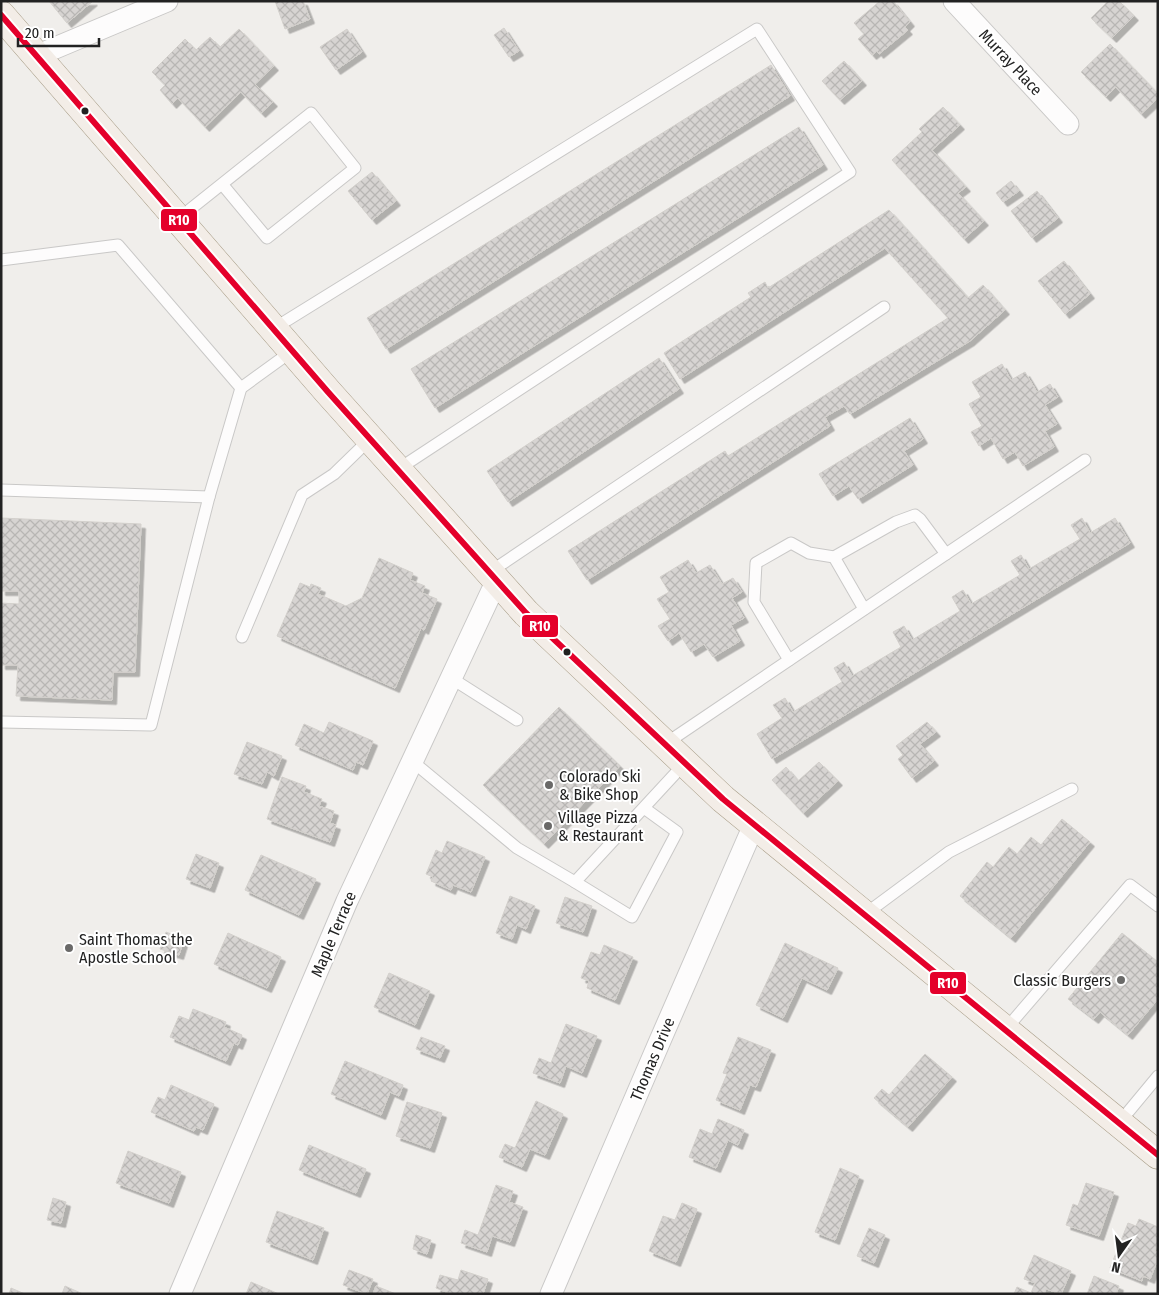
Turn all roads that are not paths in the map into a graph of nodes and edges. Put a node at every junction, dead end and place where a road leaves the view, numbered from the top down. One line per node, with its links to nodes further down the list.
1 (167, 1): 4 (street)
2 (954, 1): 5 (street, Murray Place)
3 (1, 15): 4 (main road)
4 (36, 56): 7 (main road)
5 (1068, 124)
6 (222, 184): 6 (lane); 7 (lane)
7 (178, 219): 10 (main road)
8 (1, 260): 12 (lane)
9 (884, 307): 20 (lane)
10 (273, 329): 11 (main road); 15 (lane)
11 (292, 351): 12 (lane); 13 (main road)
12 (241, 388): 17 (lane)
13 (370, 439): 15 (main road); 22 (lane)
14 (1085, 460): 18 (lane)
15 (397, 470): 20 (main road)
16 (1, 490): 17 (lane)
17 (209, 497): 26 (lane)
18 (946, 554): 19 (lane); 21 (lane)
19 (834, 557): 21 (lane); 23 (lane)
20 (493, 576): 24 (street, Maple Terrace); 27 (main road)
21 (864, 609): 23 (lane)
22 (242, 637)
23 (789, 660): 27 (lane)
24 (451, 678): 25 (lane); 28 (street, Maple Terrace)
25 (517, 720)
26 (1, 722)
27 (665, 744): 29 (main road)
28 (412, 761): 33 (lane); 40 (street, Maple Terrace)
29 (685, 763): 31 (lane); 32 (main road)
30 (1072, 789): 35 (lane)
31 (644, 808): 33 (lane); 33 (lane)
32 (754, 825): 35 (main road); 41 (street, Thomas Drive)
33 (575, 882)
34 (1158, 906): 36 (lane)
35 (864, 915): 36 (main road)
36 (1004, 1030): 38 (main road)
37 (1158, 1076): 38 (lane)
38 (1119, 1123): 39 (main road)
39 (1158, 1155)
40 (180, 1294)
41 (551, 1294)

